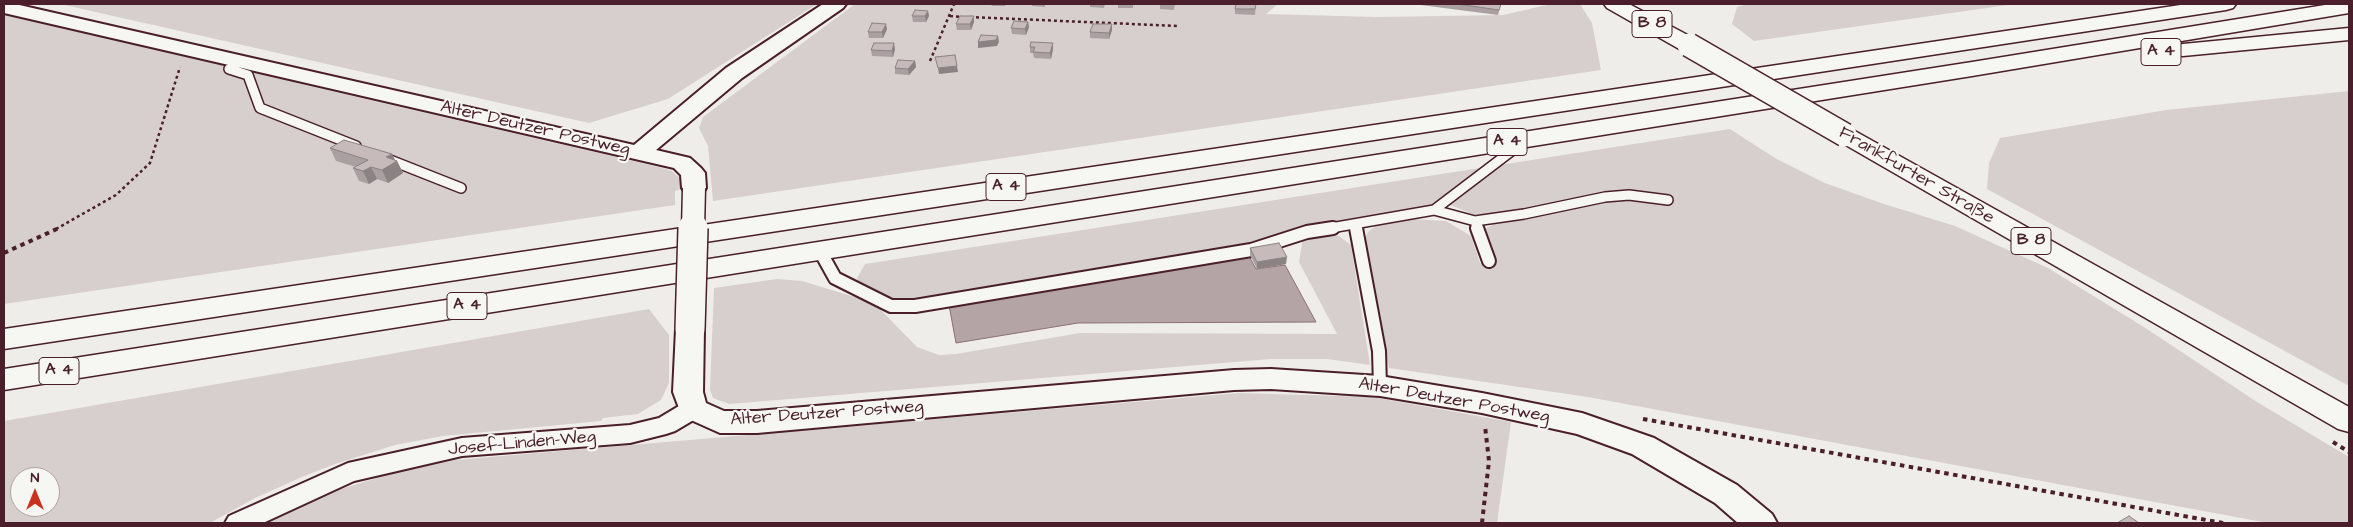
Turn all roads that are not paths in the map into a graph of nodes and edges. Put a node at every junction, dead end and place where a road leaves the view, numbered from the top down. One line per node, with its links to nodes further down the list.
1 (836, 4): 10 (street)
2 (1614, 4): 22 (main road, Frankfurter Straße / B 8, bridge)
3 (2224, 4): 18 (main road, A 4)
4 (4, 6): 7 (street, Alter Deutzer Postweg)
5 (2349, 7): 8 (main road)
6 (2349, 34): 8 (main road, A 4)
7 (241, 61): 10 (street, Alter Deutzer Postweg); 11 (lane)
8 (1972, 69): 9 (main road, A 4)
9 (1528, 139): 13 (lane); 16 (main road, A 4)
10 (639, 152): 21 (street, Alter Deutzer Postweg, bridge)
11 (461, 188)
12 (1668, 200): 14 (lane)
13 (1434, 210): 14 (lane); 15 (lane)
14 (1475, 221): 17 (lane)
15 (1355, 224): 16 (lane); 20 (lane)
16 (820, 251): 19 (main road, A 4)
17 (1489, 261)
18 (4, 339)
19 (4, 380)
20 (1380, 386): 21 (street, Alter Deutzer Postweg); 24 (street, Alter Deutzer Postweg)
21 (693, 408): 23 (street, Josef-Linden-Weg)
22 (2349, 421)
23 (238, 523)
24 (1760, 523)

